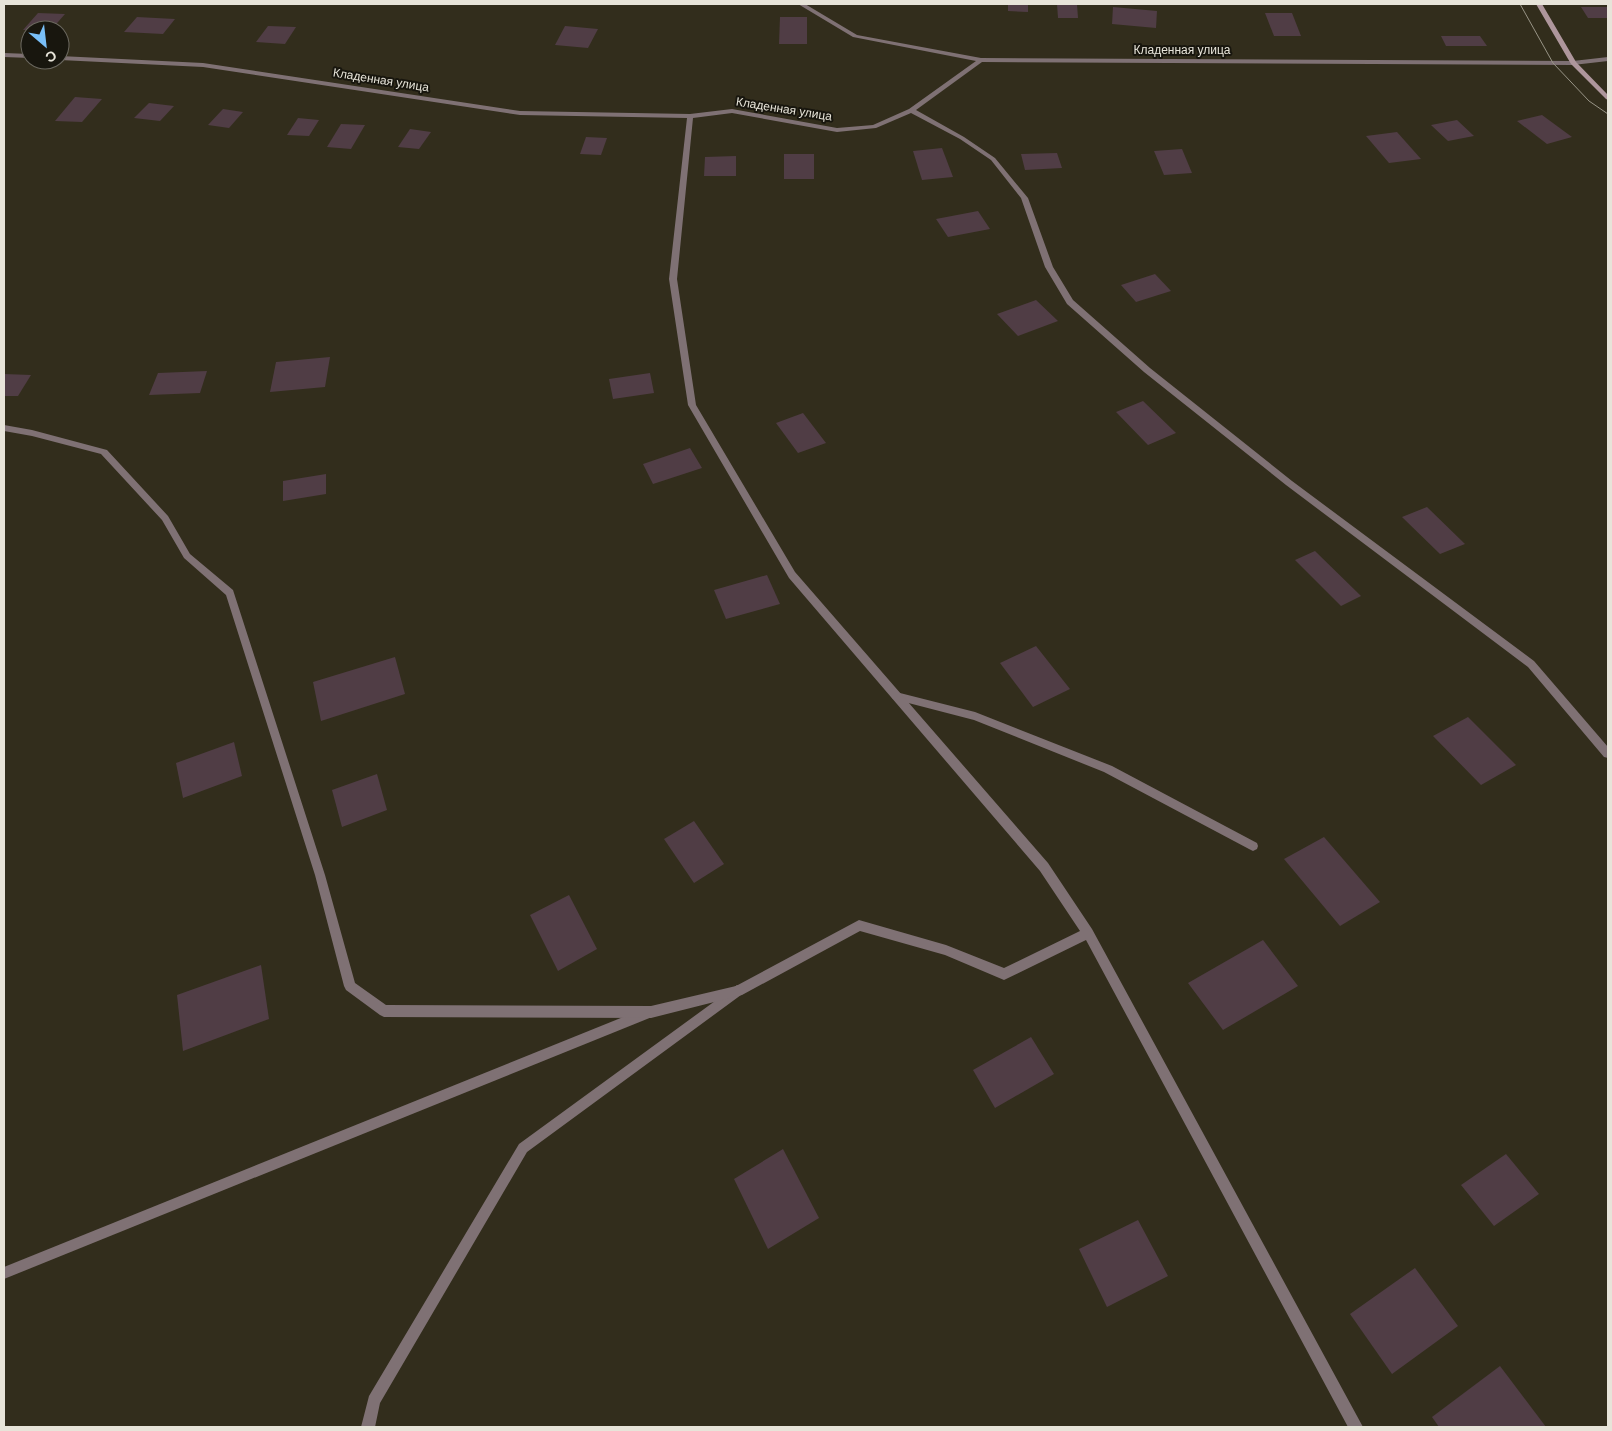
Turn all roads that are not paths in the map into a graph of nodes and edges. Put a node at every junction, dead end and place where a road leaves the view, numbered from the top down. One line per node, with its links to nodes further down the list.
1 (801, 4): 7 (street)
2 (1539, 4): 8 (main road)
3 (4, 55): 4 (street)
4 (20, 56)
5 (70, 58): 11 (street, Кладенная улица)
6 (1608, 59): 8 (street, Кладенная улица)
7 (981, 60): 8 (street, Кладенная улица); 10 (street, Кладенная улица)
8 (1573, 64): 9 (main road)
9 (1608, 98)
10 (911, 110): 11 (street, Кладенная улица); 14 (street)
11 (690, 116): 13 (street)
12 (4, 428): 18 (street)
13 (896, 696): 15 (street); 16 (street)
14 (1608, 754)
15 (1253, 846)
16 (1088, 933): 17 (street); 21 (street)
17 (738, 991): 18 (street); 20 (street)
18 (651, 1012): 19 (street)
19 (4, 1273)
20 (368, 1427)
21 (1356, 1427)

